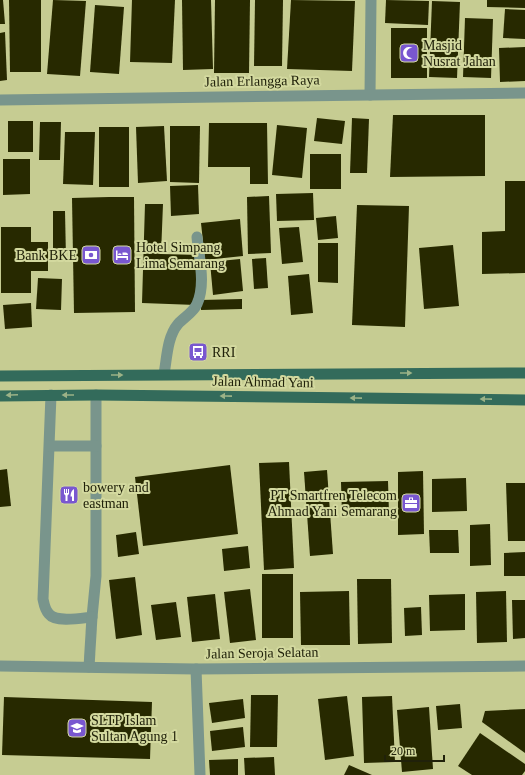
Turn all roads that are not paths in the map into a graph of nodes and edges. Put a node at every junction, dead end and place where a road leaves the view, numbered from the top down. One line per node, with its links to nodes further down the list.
1 (371, 0): 3 (street)
2 (525, 93): 3 (street, Jalan Erlangga Raya)
3 (370, 95): 4 (street, Jalan Erlangga Raya)
4 (0, 100)
5 (197, 237): 7 (street)
6 (525, 373): 7 (main road, Jalan Ahmad Yani, one-way to 6)
7 (164, 374): 8 (main road, Jalan Ahmad Yani, one-way to 7)
8 (0, 376)
9 (51, 395): 10 (main road, Jalan Ahmad Yani, one-way to 9); 11 (main road, Jalan Ahmad Yani, one-way to 11); 13 (street)
10 (96, 395): 12 (main road, Jalan Ahmad Yani, one-way to 10); 14 (street)
11 (0, 396)
12 (525, 400)
13 (50, 446): 14 (street); 15 (street)
14 (96, 446): 15 (street)
15 (92, 617): 18 (street)
16 (0, 666): 18 (street, Jalan Seroja Selatan)
17 (525, 666): 19 (street, Jalan Seroja Selatan)
18 (90, 668): 19 (street, Jalan Seroja Selatan)
19 (196, 669): 20 (street)
20 (200, 775)

